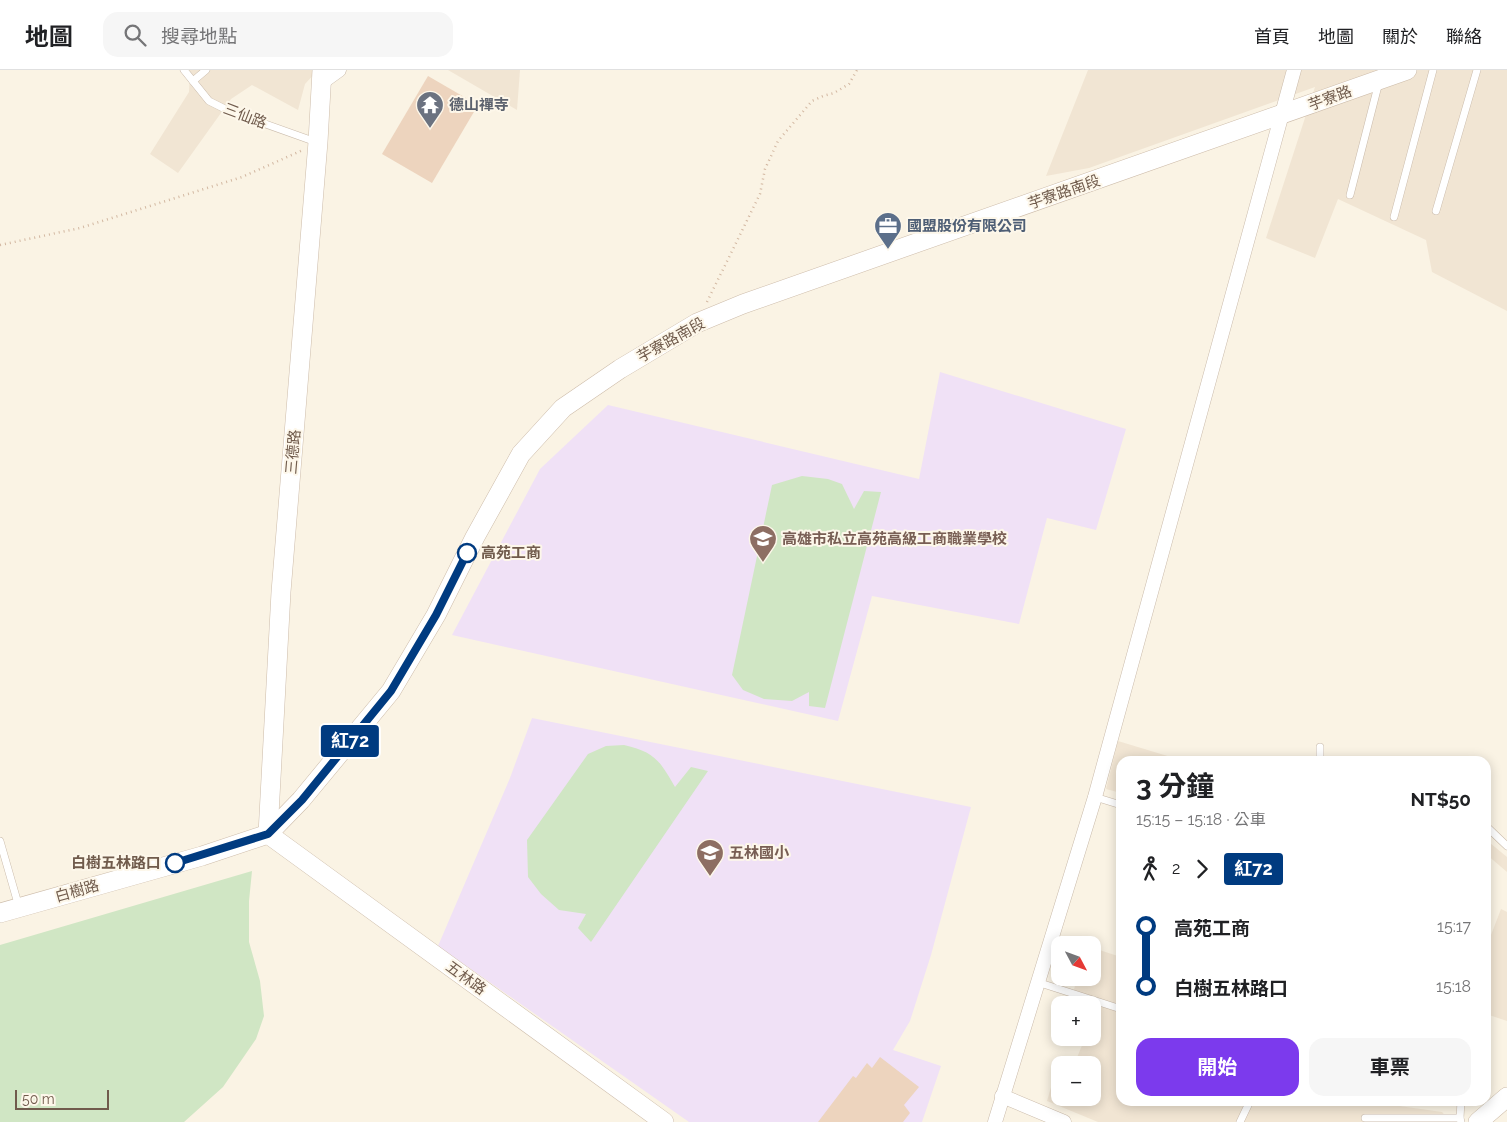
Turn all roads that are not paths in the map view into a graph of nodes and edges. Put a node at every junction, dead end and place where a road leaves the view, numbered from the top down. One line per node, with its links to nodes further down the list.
1 (184, 70): 10 (lane, 三仙路)
2 (206, 70): 10 (lane)
3 (339, 70): 8 (street)
4 (1294, 70): 11 (street)
5 (1407, 70): 9 (street, 芋寮路)
6 (1433, 70): 15 (lane)
7 (1478, 70): 14 (lane)
8 (322, 77): 12 (street, 三德路)
9 (1380, 80): 11 (street, 芋寮路); 13 (lane)
10 (193, 81): 12 (lane, 三仙路)
11 (1281, 116): 18 (street); 21 (street, 芋寮路南段)
12 (318, 142): 21 (street, 三德路)
13 (1350, 195)
14 (1436, 210)
15 (1394, 217)
16 (1320, 747): 17 (lane)
17 (1320, 756)
18 (1095, 798): 19 (lane); 26 (street)
19 (1116, 804)
20 (1491, 831): 23 (lane)
21 (268, 834): 24 (street, 白樹路); 34 (street, 五林路)
22 (0, 841): 24 (lane)
23 (1507, 846)
24 (19, 908): 25 (street, 白樹路)
25 (0, 913)
26 (1037, 982): 27 (lane); 28 (street)
27 (1116, 1007)
28 (1002, 1096): 35 (street); 36 (street)
29 (1507, 1097): 38 (street)
30 (1248, 1106): 37 (lane)
31 (1461, 1106): 33 (lane)
32 (1365, 1118): 33 (lane)
33 (1460, 1120)
34 (664, 1122)
35 (995, 1122)
36 (1064, 1122)
37 (1240, 1122)
38 (1478, 1122)

